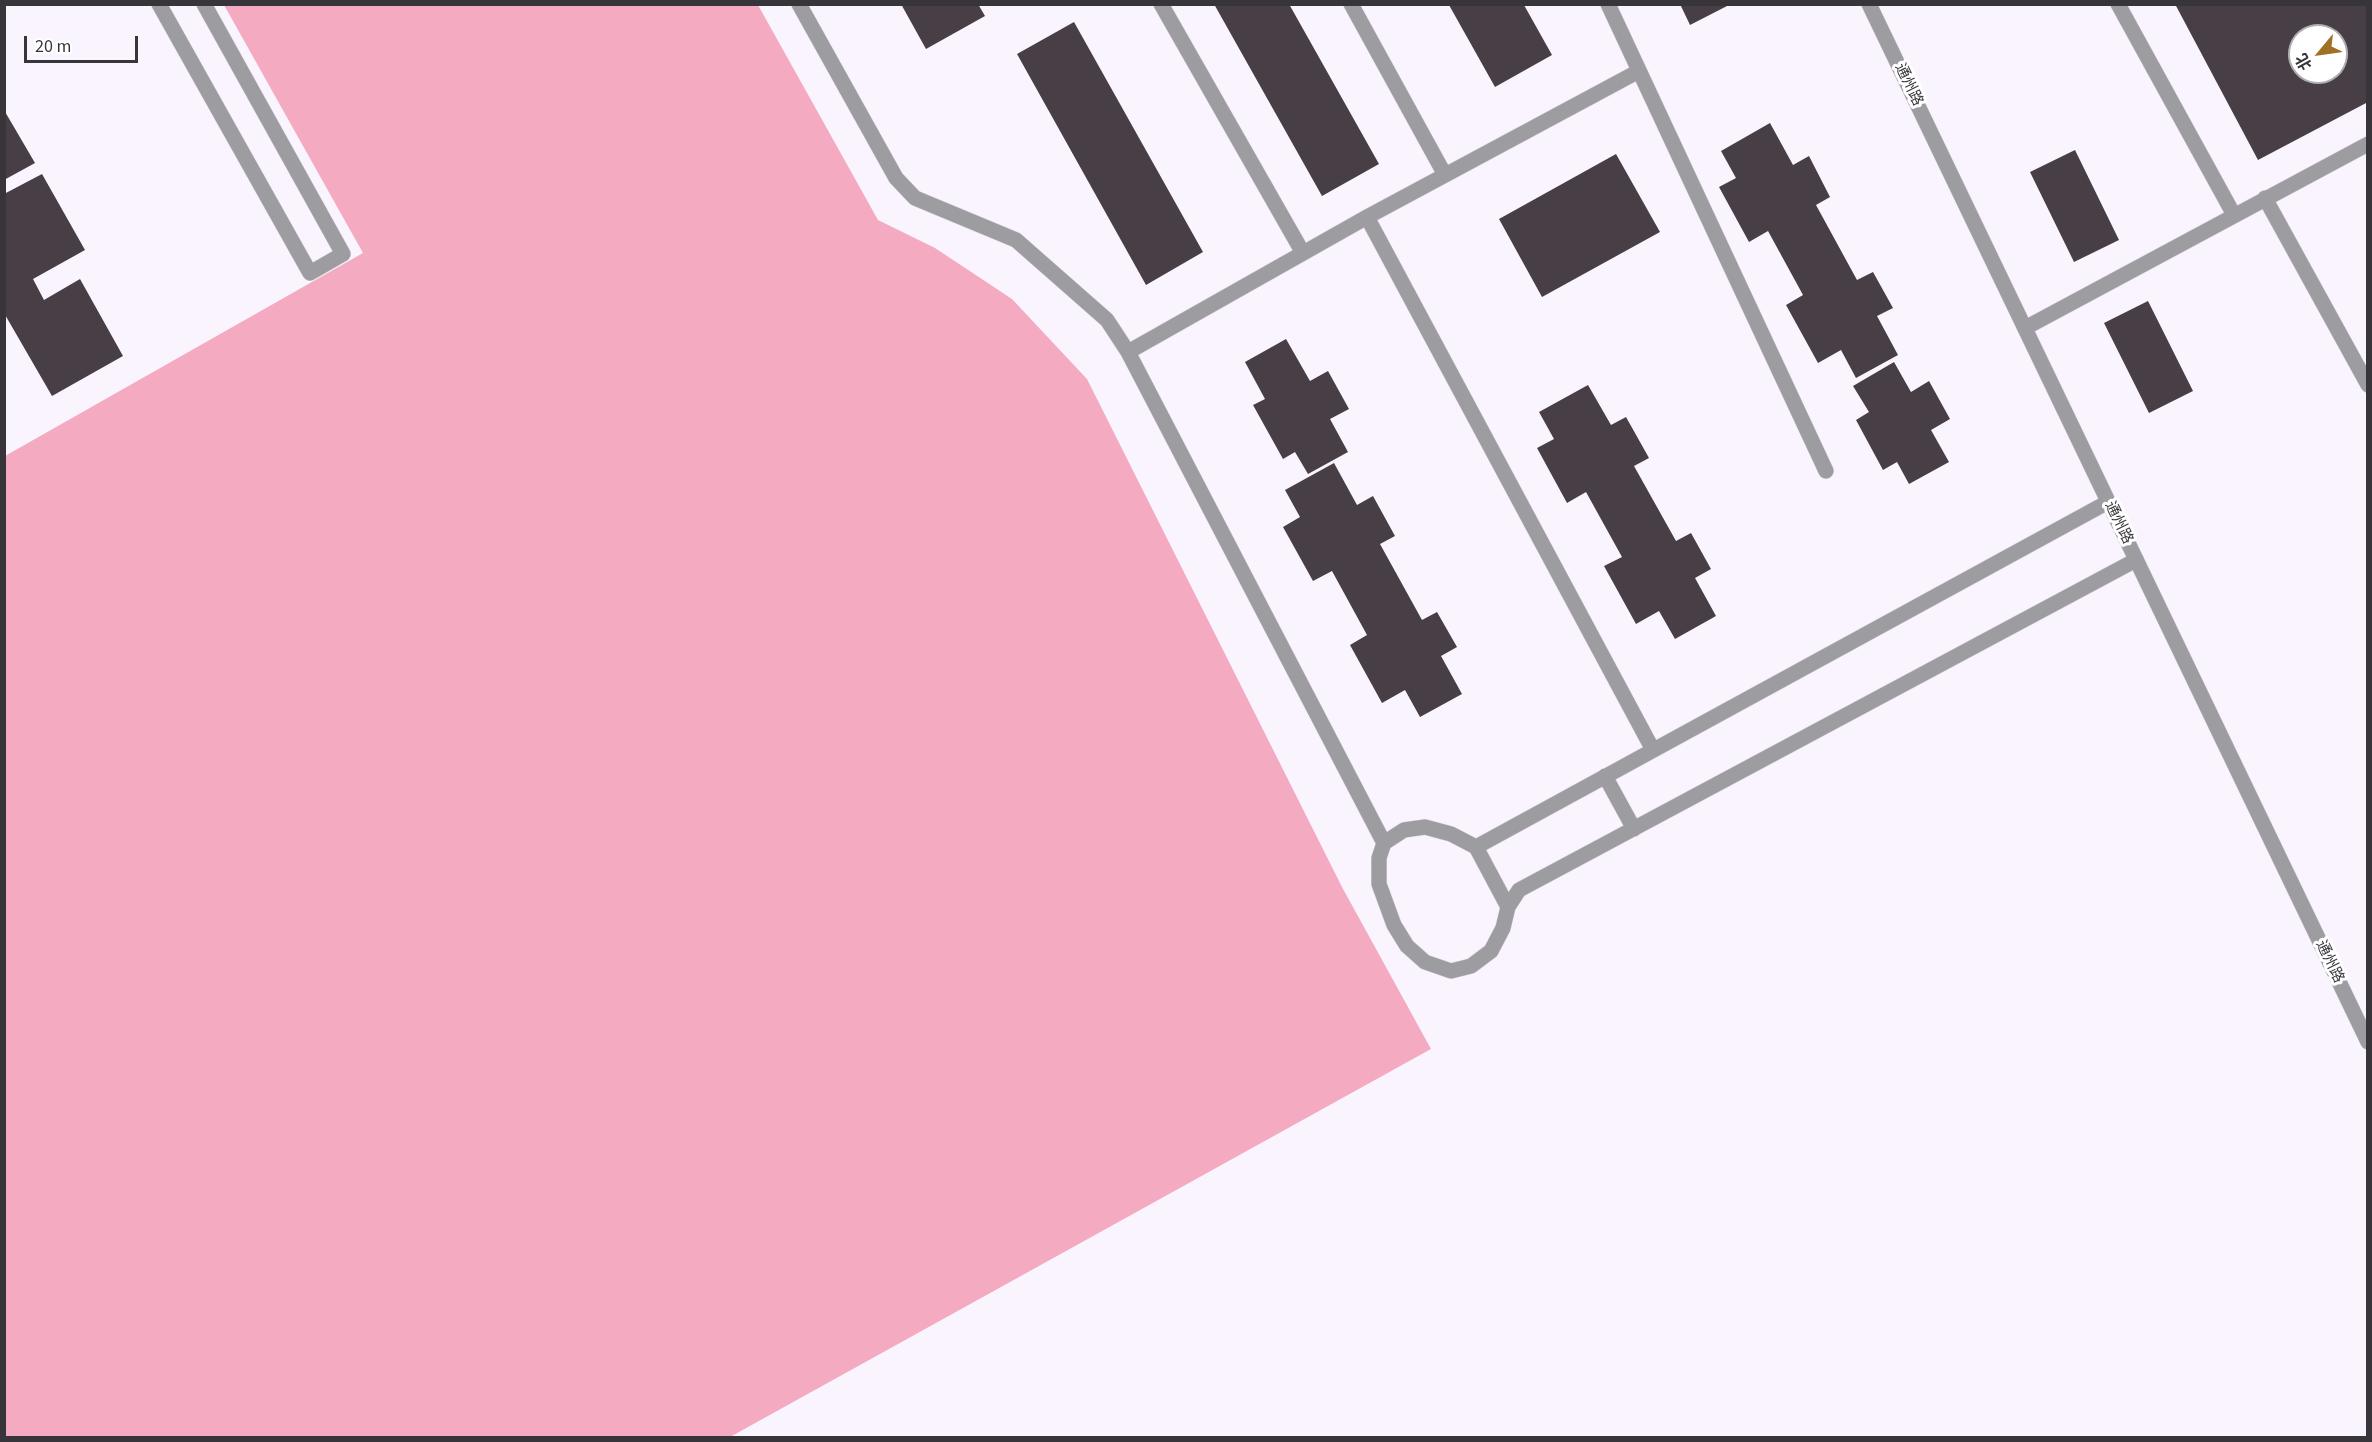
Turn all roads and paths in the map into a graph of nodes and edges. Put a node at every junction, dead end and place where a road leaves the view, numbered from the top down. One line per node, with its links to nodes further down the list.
1 (159, 4): 2 (street)
2 (204, 4)
3 (799, 4): 17 (street)
4 (1161, 4): 15 (street)
5 (1351, 4): 11 (street)
6 (1608, 4): 9 (street)
7 (1869, 4): 16 (street, 通州路)
8 (2118, 4): 13 (street)
9 (1639, 71): 11 (street); 19 (street)
10 (2367, 144): 12 (street)
11 (1445, 175): 14 (street)
12 (2265, 198): 13 (street); 18 (street)
13 (2234, 215): 16 (street)
14 (1367, 217): 15 (street); 22 (street)
15 (1303, 254): 17 (street)
16 (2025, 328): 20 (street, 通州路)
17 (1128, 352): 25 (street)
18 (2367, 385)
19 (1826, 471)
20 (2108, 502): 21 (street, 通州路); 22 (street)
21 (2136, 560): 24 (street); 28 (street, 通州路)
22 (1653, 750): 23 (street)
23 (1605, 776): 24 (street); 26 (street)
24 (1634, 829): 27 (street)
25 (1384, 843): 26 (street); 27 (street)
26 (1476, 847): 27 (street)
27 (1508, 907)
28 (2367, 1042)

